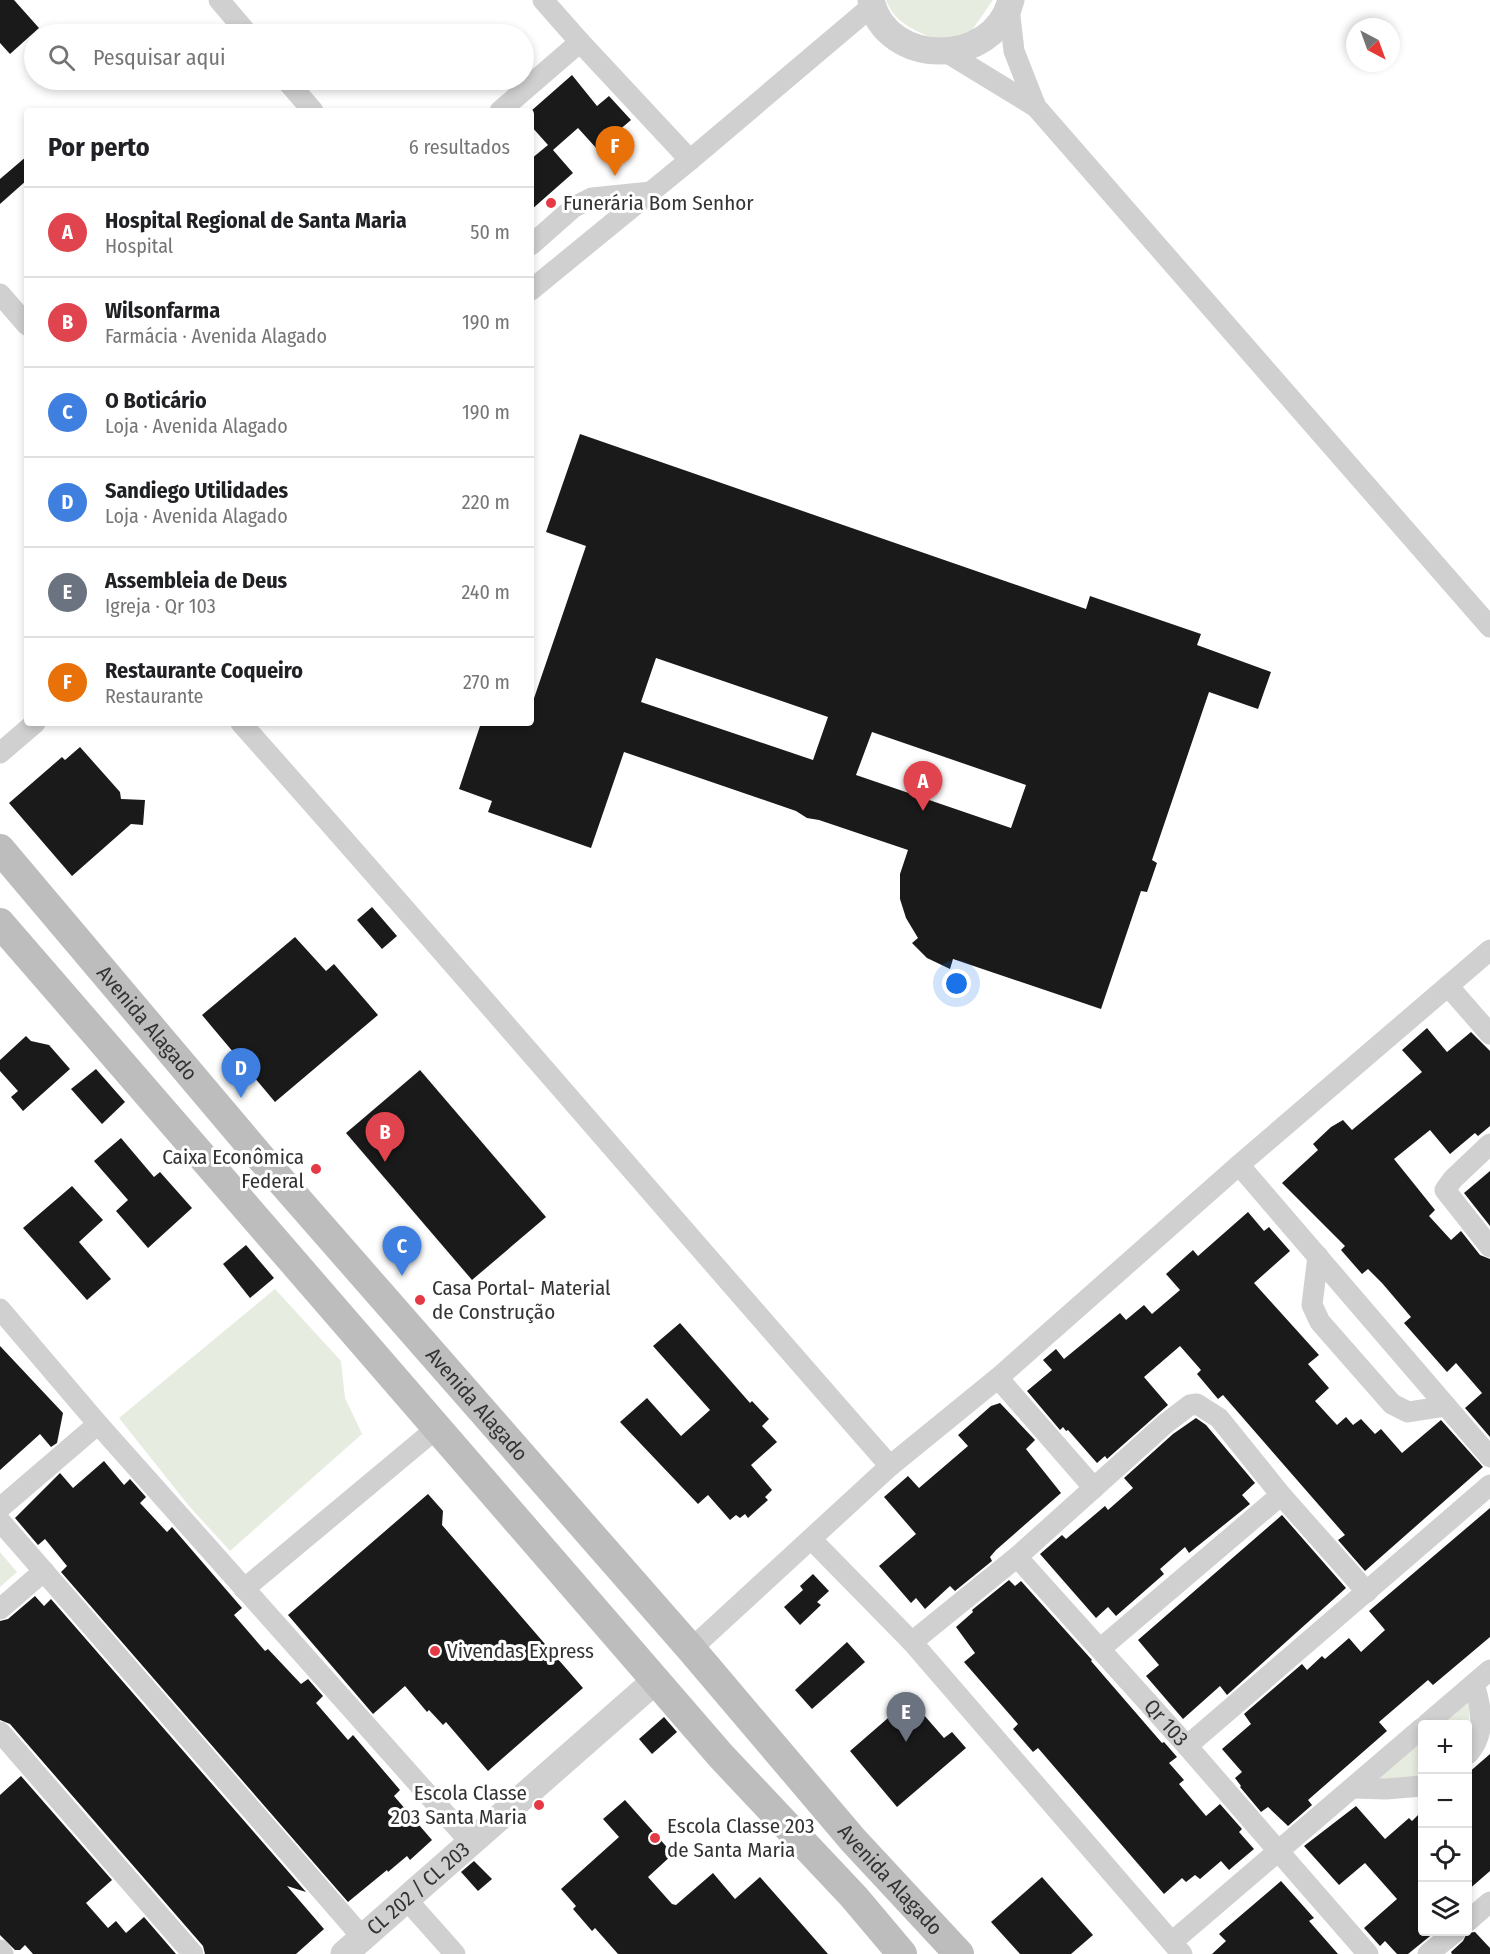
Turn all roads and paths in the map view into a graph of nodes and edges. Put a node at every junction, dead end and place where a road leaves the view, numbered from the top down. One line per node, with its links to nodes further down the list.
1 (219, 0): 5 (street)
2 (543, 0): 6 (street)
3 (871, 3): 7 (street); 14 (street)
4 (1010, 4): 7 (street); 11 (street)
5 (239, 24)
6 (580, 42): 8 (street); 14 (street)
7 (946, 52): 11 (street)
8 (534, 82)
9 (295, 90): 12 (street)
10 (524, 90): 13 (street)
11 (1036, 107): 20 (street)
12 (310, 108)
13 (503, 108)
14 (690, 160): 15 (street)
15 (651, 192): 16 (street); 17 (street)
16 (534, 241)
17 (534, 288)
18 (0, 294): 19 (street)
19 (24, 322)
20 (1490, 627)
21 (32, 726): 23 (street)
22 (244, 726): 43 (street)
23 (0, 753)
24 (0, 849): 28 (main road, Avenida Alagado)
25 (0, 910): 28 (main road)
26 (0, 923): 32 (main road, Avenida Alagado)
27 (1490, 950): 29 (street)
28 (88, 954): 31 (main road, Avenida Alagado)
29 (1448, 986): 30 (street); 34 (street)
30 (1490, 1034)
31 (203, 1088): 32 (main road); 56 (main road, Avenida Alagado)
32 (155, 1103): 41 (main road, Avenida Alagado)
33 (1490, 1144): 35 (street)
34 (1239, 1165): 36 (street); 38 (street)
35 (1490, 1247)
36 (1317, 1257): 39 (street); 39 (street)
37 (0, 1309): 40 (street)
38 (998, 1378): 43 (street); 45 (street)
39 (1446, 1406): 42 (street)
40 (98, 1424): 47 (street); 52 (street)
41 (437, 1428): 52 (street); 59 (main road, Avenida Alagado)
42 (1490, 1457)
43 (890, 1467): 49 (street)
44 (1490, 1485): 53 (street, Qr 103)
45 (1094, 1488): 46 (street); 50 (street)
46 (1281, 1495): 53 (street); 57 (street)
47 (0, 1508)
48 (0, 1521): 51 (street)
49 (811, 1539): 55 (street); 56 (street)
50 (1017, 1557): 55 (street); 57 (street, Qr 103)
51 (44, 1571): 54 (street); 77 (street)
52 (244, 1589): 70 (street)
53 (1367, 1592): 64 (street, Qr 103)
54 (0, 1609)
55 (912, 1642): 78 (street)
56 (691, 1649): 69 (main road, Avenida Alagado)
57 (1100, 1649): 64 (street, Qr 103)
58 (1490, 1670): 60 (street)
59 (656, 1680): 66 (main road, Avenida Alagado); 70 (street, CL 202 / CL 203)
60 (1474, 1684): 61 (street); 65 (street)
61 (1433, 1720)
62 (1418, 1731): 68 (street)
63 (0, 1732): 81 (street)
64 (1187, 1746): 71 (street)
65 (1472, 1748)
66 (721, 1756): 69 (main road); 72 (main road, Avenida Alagado)
67 (1418, 1786): 68 (street)
68 (1353, 1788): 71 (street)
69 (854, 1840): 85 (main road, Avenida Alagado)
70 (472, 1844): 73 (street, CL 202 / CL 203)
71 (1278, 1850): 78 (street); 86 (street)
72 (854, 1897): 83 (main road, Avenida Alagado); 84 (main road)
73 (407, 1900): 77 (street, CL 202 / CL 203); 82 (street)
74 (1490, 1902): 75 (street)
75 (1472, 1917)
76 (1450, 1936): 87 (street)
77 (354, 1946)
78 (1177, 1948)
79 (0, 1950): 80 (street)
80 (3, 1954)
81 (193, 1954)
82 (455, 1954)
83 (902, 1954)
84 (935, 1954)
85 (959, 1954)
86 (1368, 1954)
87 (1428, 1954)

